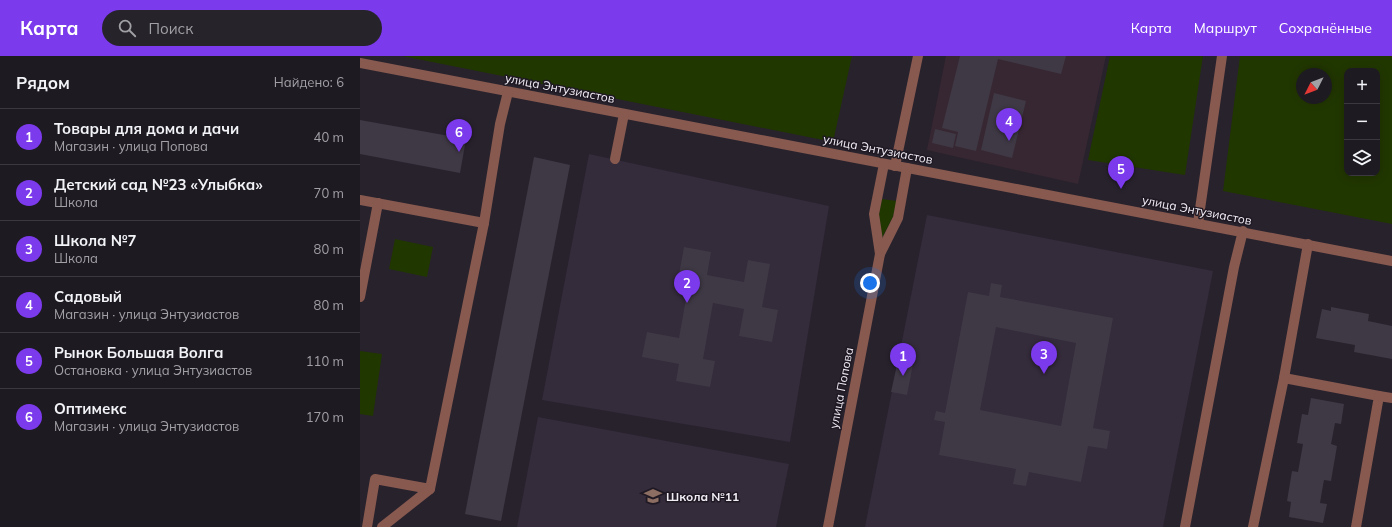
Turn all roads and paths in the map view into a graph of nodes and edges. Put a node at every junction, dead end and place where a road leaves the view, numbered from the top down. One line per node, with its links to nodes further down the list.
1 (918, 56): 8 (street)
2 (1222, 56): 12 (street)
3 (360, 64): 4 (street, улица Энтузиастов)
4 (508, 92): 5 (street, улица Энтузиастов); 13 (street)
5 (624, 114): 6 (street); 7 (street, улица Энтузиастов)
6 (615, 159)
7 (884, 164): 8 (street, улица Энтузиастов); 16 (street, улица Попова)
8 (895, 166): 9 (street, улица Энтузиастов)
9 (907, 168): 12 (street, улица Энтузиастов); 16 (street, улица Попова)
10 (360, 200): 11 (street)
11 (378, 203): 13 (street); 18 (street)
12 (1198, 223): 14 (street, улица Энтузиастов)
13 (484, 224): 22 (street)
14 (1243, 231): 15 (street, улица Энтузиастов); 26 (street)
15 (1308, 244): 17 (street, улица Энтузиастов); 19 (street)
16 (880, 254): 25 (street, улица Попова)
17 (1392, 261)
18 (360, 297)
19 (1284, 378): 20 (street); 27 (street)
20 (1379, 396): 21 (street); 28 (street)
21 (1392, 398)
22 (430, 489): 23 (street); 24 (street)
23 (367, 527)
24 (382, 527)
25 (828, 527)
26 (1185, 527)
27 (1253, 527)
28 (1356, 527)

